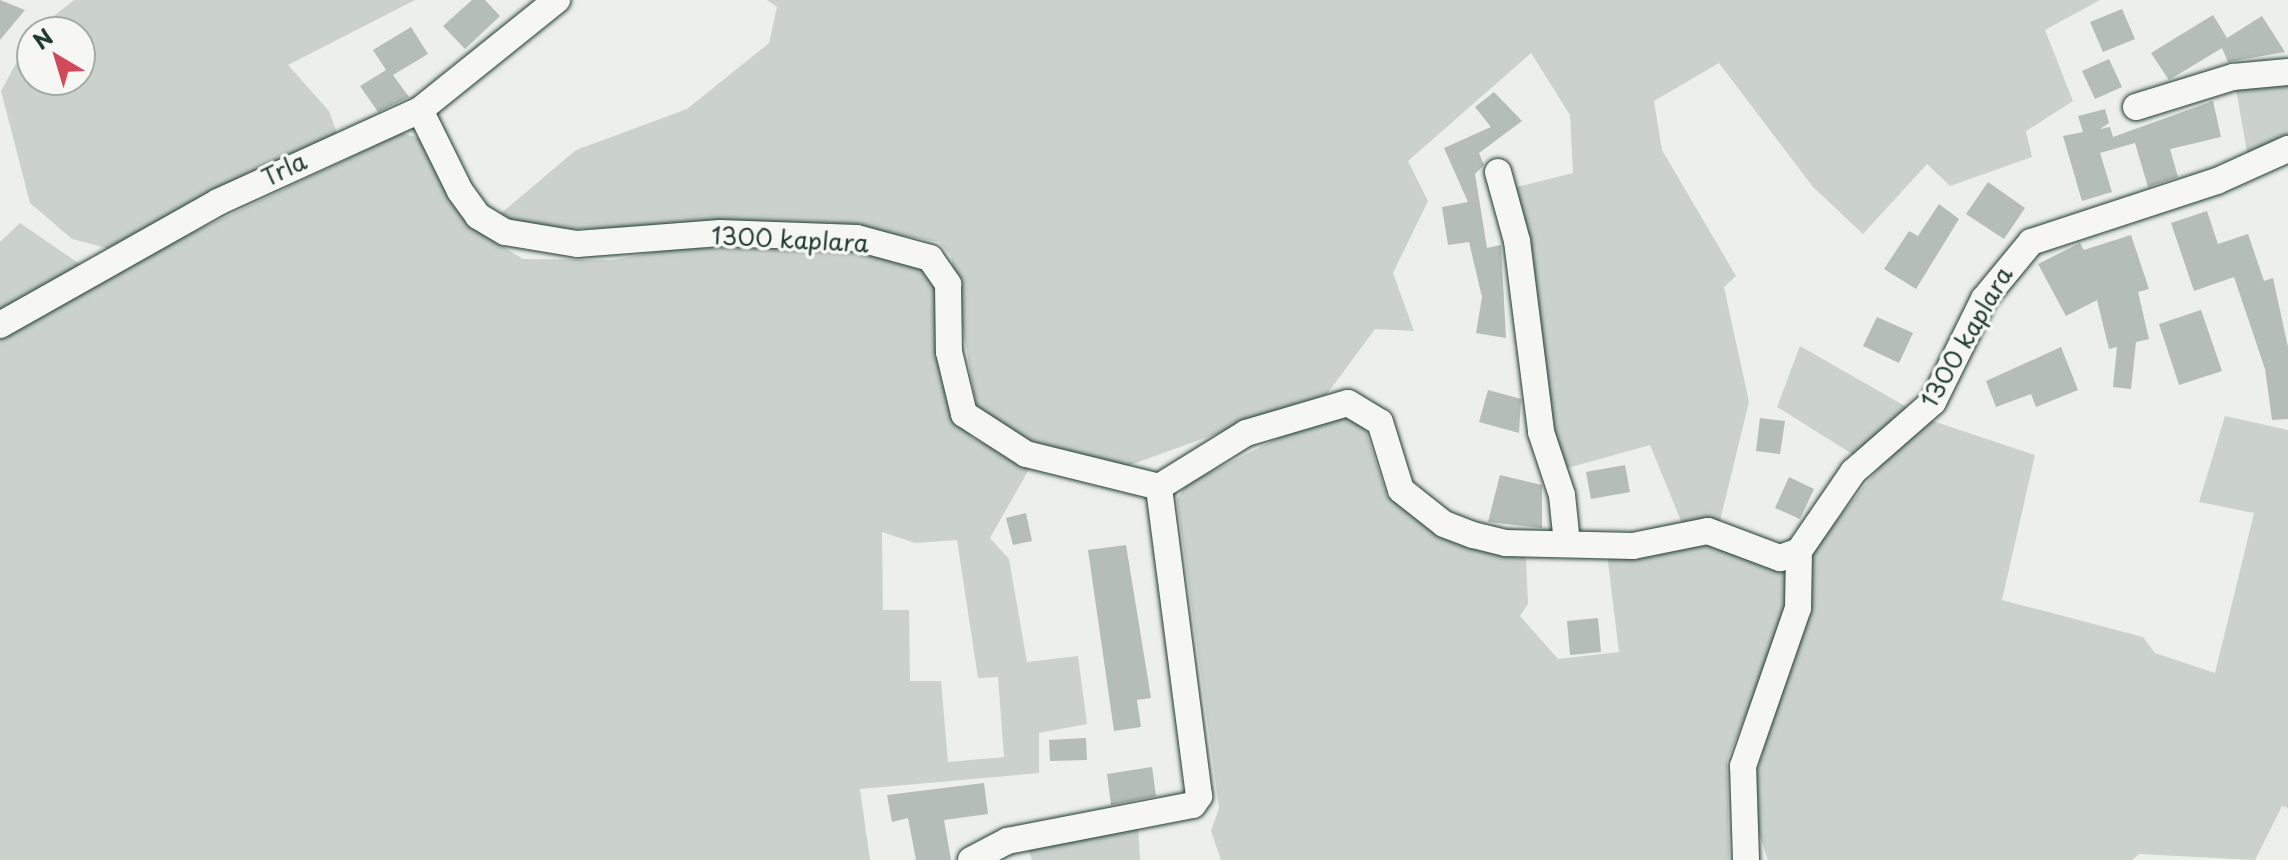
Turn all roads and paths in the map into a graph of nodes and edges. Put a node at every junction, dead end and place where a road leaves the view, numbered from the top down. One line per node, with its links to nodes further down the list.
1 (557, 0): 4 (street, Trla)
2 (2288, 72): 3 (street)
3 (2136, 107)
4 (420, 110): 7 (street, Trla); 8 (street, 1300 kaplara)
5 (2288, 149): 10 (street, 1300 kaplara)
6 (1498, 172): 9 (street)
7 (0, 325)
8 (1159, 487): 9 (street); 11 (street)
9 (1567, 543): 10 (street)
10 (1799, 551): 12 (street)
11 (971, 860)
12 (1746, 860)

